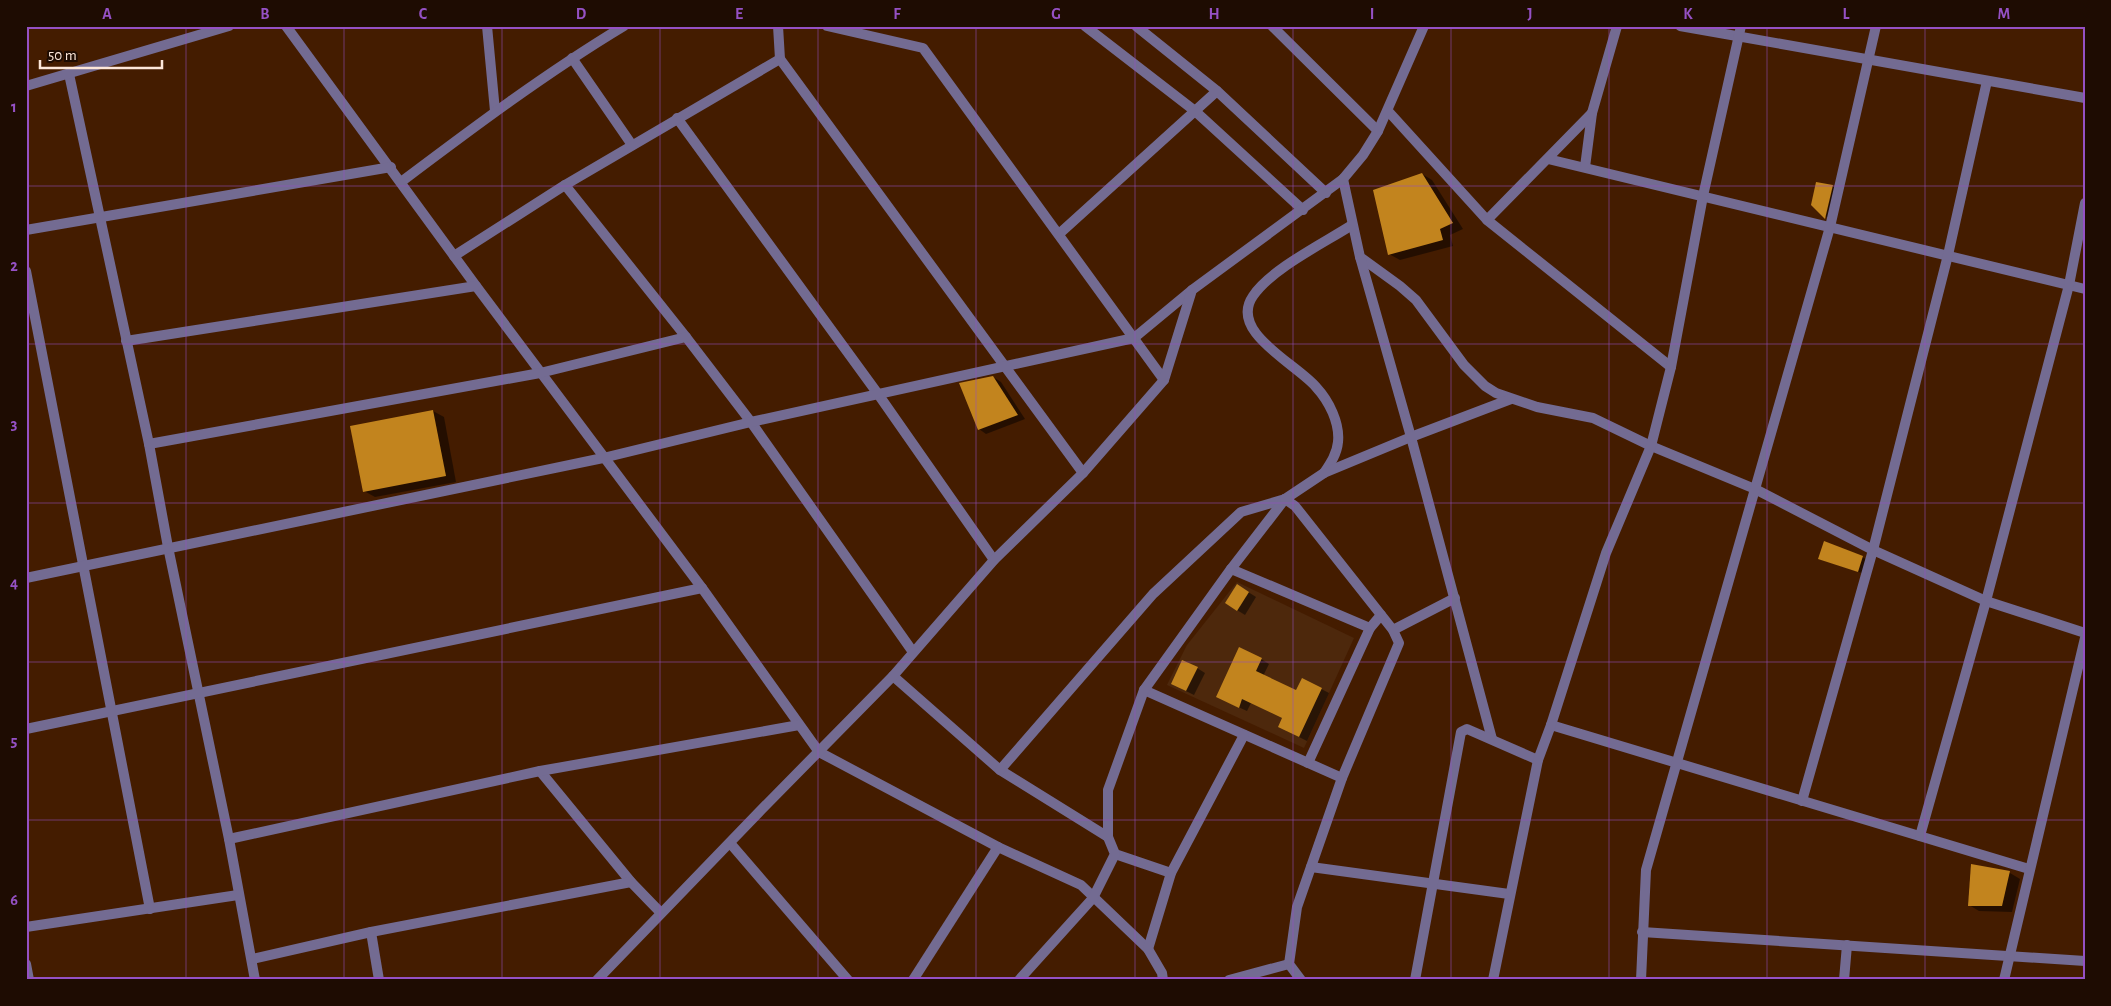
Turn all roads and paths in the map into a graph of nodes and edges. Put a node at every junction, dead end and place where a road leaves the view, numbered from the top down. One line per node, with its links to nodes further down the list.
1 (229, 26): 18 (street)
2 (286, 26): 31 (street)
3 (487, 26): 23 (street)
4 (624, 26): 15 (street)
5 (778, 26): 16 (street)
6 (827, 26): 45 (street)
7 (1085, 26): 24 (street)
8 (1136, 26): 21 (street)
9 (1272, 26): 28 (street)
10 (1424, 26): 25 (street)
11 (1617, 26): 26 (street)
12 (1680, 26): 14 (street)
13 (1876, 26): 17 (street)
14 (1740, 32): 17 (street); 37 (street)
15 (572, 58): 23 (street); 29 (street)
16 (780, 59): 27 (street); 57 (street)
17 (1867, 59): 19 (street); 43 (street)
18 (69, 74): 20 (street); 40 (street)
19 (1986, 80): 22 (street); 46 (street)
20 (26, 86)
21 (1217, 91): 24 (street); 36 (street)
22 (2085, 98)
23 (495, 111): 34 (street)
24 (1195, 111): 39 (street); 45 (street)
25 (1388, 111): 28 (street); 41 (street)
26 (1592, 113): 30 (street); 32 (street)
27 (678, 118): 29 (street); 61 (street)
28 (1378, 131): 33 (street)
29 (632, 145): 35 (street)
30 (1548, 158): 32 (street); 41 (street)
31 (390, 167): 34 (street); 40 (street)
32 (1585, 167): 37 (street)
33 (1343, 179): 36 (street); 42 (street)
34 (401, 182): 47 (street)
35 (566, 184): 47 (street); 54 (street)
36 (1326, 194): 39 (street)
37 (1702, 196): 43 (street); 58 (street)
38 (2085, 203): 50 (street)
39 (1303, 210): 53 (street)
40 (100, 217): 44 (street); 56 (street)
41 (1487, 220): 58 (street)
42 (1352, 226): 48 (street); 69 (street)
43 (1830, 227): 46 (street); 70 (street)
44 (26, 230)
45 (1059, 234): 55 (street)
46 (1948, 255): 50 (street); 73 (street)
47 (454, 256): 51 (street)
48 (1360, 258): 62 (street); 64 (street)
49 (26, 271): 75 (street)
50 (2069, 285): 52 (street); 80 (street)
51 (476, 286): 56 (street); 59 (street)
52 (2085, 289)
53 (1192, 290): 55 (street); 60 (street)
54 (686, 336): 59 (street); 63 (street)
55 (1134, 338): 57 (street); 60 (street)
56 (126, 341): 65 (street)
57 (1004, 367): 61 (street); 68 (street)
58 (1671, 367): 66 (street)
59 (540, 372): 65 (street); 67 (street)
60 (1164, 380): 68 (street)
61 (878, 394): 63 (street); 74 (street)
62 (1511, 398): 64 (street); 66 (street)
63 (751, 422): 67 (street); 86 (street)
64 (1411, 437): 69 (street); 79 (street)
65 (149, 444): 72 (street)
66 (1651, 446): 70 (street); 92 (street)
67 (603, 458): 72 (street); 78 (street)
68 (1083, 473): 74 (street)
69 (1324, 474): 71 (street)
70 (1755, 489): 73 (street); 99 (street)
71 (1285, 499): 76 (street); 81 (street); 100 (street)
72 (168, 547): 75 (street); 89 (street)
73 (1873, 550): 80 (street); 103 (street)
74 (994, 560): 86 (street)
75 (83, 566): 77 (street); 90 (street)
76 (1231, 569): 82 (street); 88 (street)
77 (26, 578)
78 (702, 588): 89 (street); 91 (street)
79 (1455, 598): 83 (street); 95 (street)
80 (1986, 601): 84 (street); 104 (street)
81 (1382, 615): 82 (street); 83 (street)
82 (1370, 628): 98 (street)
83 (1393, 630): 102 (street)
84 (2085, 633)
85 (2085, 638): 111 (street)
86 (913, 652): 87 (street)
87 (893, 676): 96 (street); 100 (street)
88 (1144, 690): 94 (street); 105 (street)
89 (198, 692): 90 (street); 106 (street)
90 (111, 711): 93 (street); 118 (street)
91 (799, 725): 96 (street); 101 (street)
92 (1551, 725): 97 (street); 99 (street)
93 (26, 729)
94 (1244, 735): 98 (street); 112 (street)
95 (1492, 740): 97 (street); 114 (street)
96 (819, 752): 107 (street); 108 (street)
97 (1538, 760): 115 (street)
98 (1308, 763): 102 (street)
99 (1676, 763): 103 (street); 122 (street)
100 (1000, 770): 105 (street)
101 (540, 771): 106 (street); 113 (street)
102 (1342, 778): 110 (street)
103 (1802, 801): 104 (street)
104 (1920, 836): 111 (street)
105 (1108, 837): 109 (street)
106 (229, 839): 116 (street)
107 (730, 843): 119 (street); 134 (street)
108 (998, 847): 117 (street); 135 (street)
109 (1115, 854): 112 (street); 117 (street)
110 (1311, 867): 114 (street); 129 (street)
111 (2029, 869): 125 (street)
112 (1171, 873): 124 (street)
113 (631, 882): 119 (street); 121 (street)
114 (1433, 884): 115 (street); 140 (street)
115 (1509, 894): 141 (street)
116 (238, 895): 118 (street); 126 (street)
117 (1093, 898): 124 (street); 136 (street)
118 (150, 909): 120 (street)
119 (662, 913): 133 (street)
120 (26, 927)
121 (371, 932): 126 (street); 132 (street)
122 (1642, 932): 123 (street); 142 (street)
123 (1846, 946): 125 (street); 143 (street)
124 (1148, 949): 137 (street)
125 (2009, 956): 127 (street); 144 (street)
126 (252, 959): 131 (street)
127 (2085, 961)
128 (26, 964): 130 (street)
129 (1289, 964): 138 (street); 139 (street)
130 (29, 980)
131 (255, 980)
132 (379, 980)
133 (597, 980)
134 (848, 980)
135 (914, 980)
136 (1019, 980)
137 (1163, 980)
138 (1229, 980)
139 (1301, 980)
140 (1415, 980)
141 (1493, 980)
142 (1641, 980)
143 (1844, 980)
144 (2004, 980)

